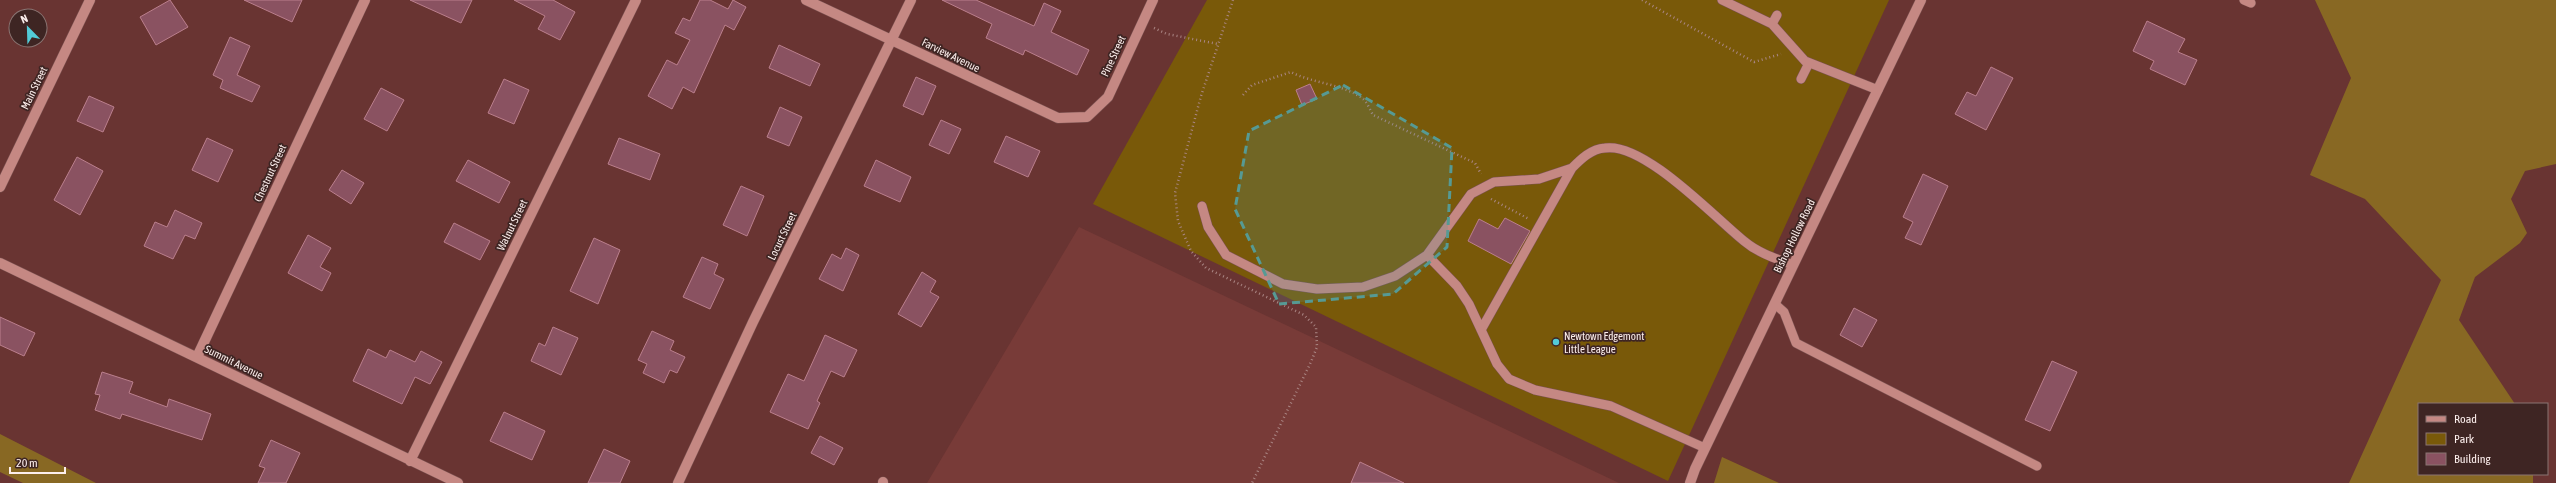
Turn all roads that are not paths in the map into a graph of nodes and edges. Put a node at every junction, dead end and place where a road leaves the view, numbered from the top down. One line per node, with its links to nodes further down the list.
1 (90, 0): 17 (street, Main Street)
2 (365, 0): 24 (street, Chestnut Street)
3 (636, 0): 26 (street, Walnut Street)
4 (806, 0): 11 (street, Farview Avenue)
5 (911, 0): 11 (street, Locust Street)
6 (1153, 0): 15 (street, Pine Street)
7 (1722, 0): 10 (lane)
8 (1921, 0): 14 (street, Bishop Hollow Road)
9 (1777, 15): 10 (lane)
10 (1772, 24): 12 (lane)
11 (892, 39): 15 (street, Farview Avenue); 29 (street, Locust Street)
12 (1809, 63): 13 (lane); 14 (lane)
13 (1801, 79)
14 (1878, 90): 21 (street, Bishop Hollow Road)
15 (1087, 117)
16 (1572, 168): 19 (lane); 21 (lane); 23 (lane)
17 (0, 187)
18 (1202, 206): 19 (lane)
19 (1427, 255): 23 (lane)
20 (0, 263): 24 (street, Summit Avenue)
21 (1793, 265): 22 (street, Bishop Hollow Road)
22 (1775, 304): 25 (street, Bishop Hollow Road); 27 (lane)
23 (1481, 330): 25 (lane)
24 (197, 357): 26 (street, Summit Avenue)
25 (1705, 448): 30 (street, Bishop Hollow Road)
26 (410, 460): 28 (street, Summit Avenue)
27 (2037, 466)
28 (458, 483)
29 (678, 483)
30 (1690, 483)

